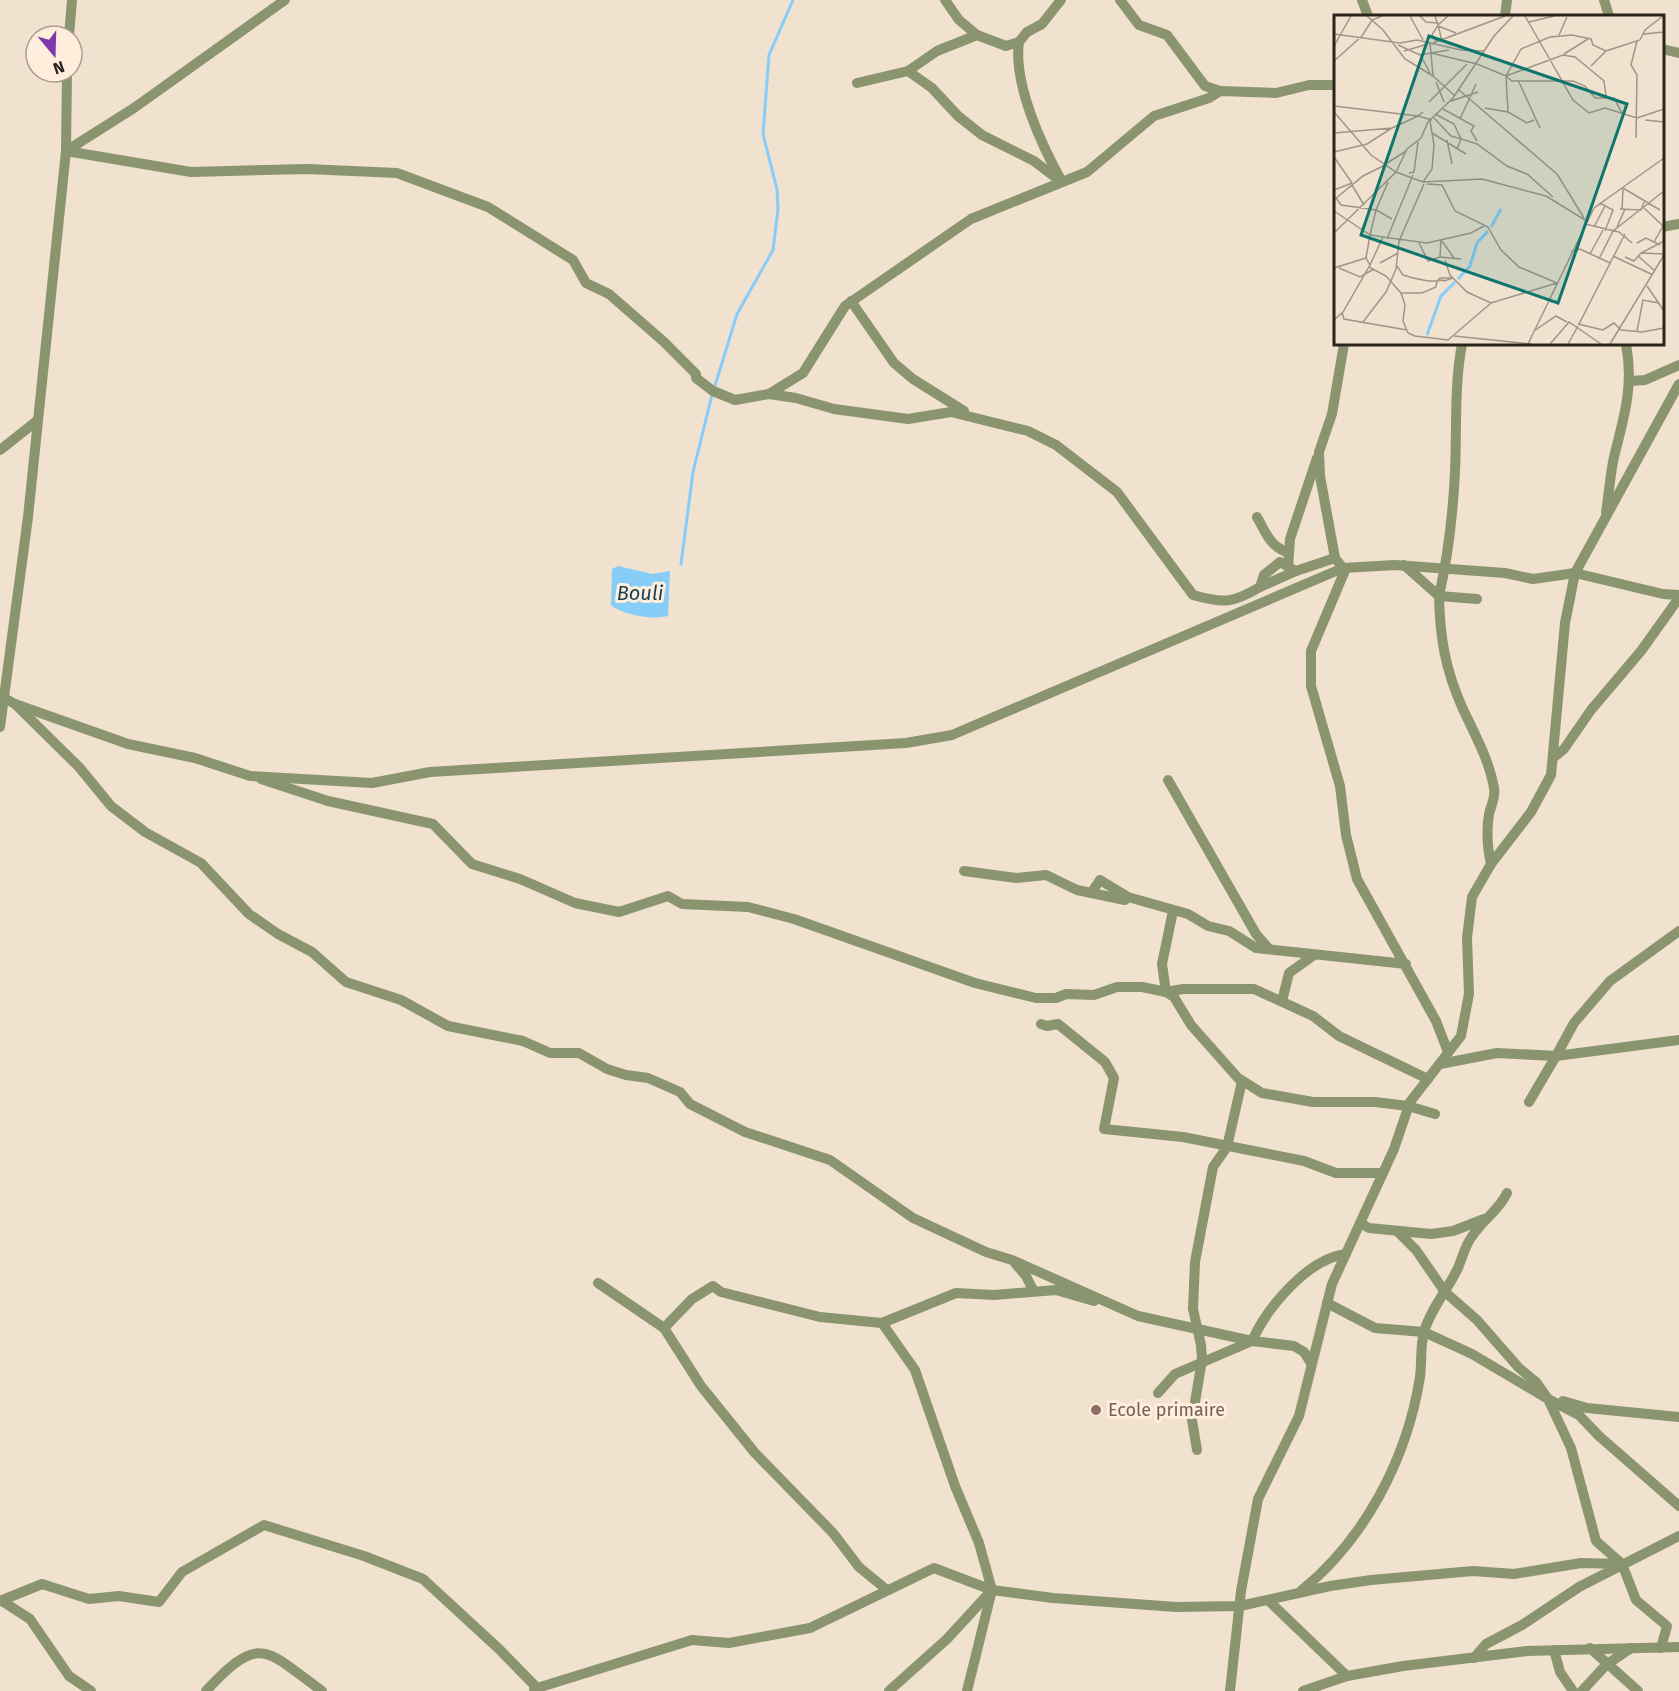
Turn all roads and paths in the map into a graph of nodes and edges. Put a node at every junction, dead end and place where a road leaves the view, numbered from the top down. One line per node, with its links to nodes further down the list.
1 (72, 0): 14 (street)
2 (285, 0): 24 (street)
3 (945, 0): 13 (street)
4 (959, 0): 13 (street)
5 (1061, 0): 16 (street)
6 (1120, 0): 23 (street)
7 (1362, 0): 10 (street)
8 (1507, 0): 11 (street)
9 (1604, 0): 12 (street)
10 (1368, 15)
11 (1505, 15)
12 (1609, 15)
13 (959, 20): 15 (street)
14 (70, 24)
15 (977, 35): 16 (street); 19 (street)
16 (1019, 42): 25 (street)
17 (1664, 49): 18 (street)
18 (1679, 53)
19 (908, 71): 20 (street); 25 (street)
20 (857, 83)
21 (67, 84): 24 (street)
22 (1334, 85): 23 (street)
23 (1220, 91): 25 (street)
24 (66, 151): 35 (street); 37 (street)
25 (1062, 182): 28 (street)
26 (1679, 224): 27 (street)
27 (1664, 227)
28 (851, 301): 35 (street); 36 (street)
29 (1344, 345): 39 (street)
30 (1462, 345): 46 (street)
31 (1626, 345): 33 (street)
32 (1679, 365): 33 (street)
33 (1630, 381): 41 (street)
34 (1679, 384): 41 (street)
35 (769, 394): 36 (street)
36 (972, 415): 47 (street)
37 (38, 420): 38 (street); 53 (street)
38 (0, 450)
39 (1319, 452): 42 (street); 43 (street)
40 (1257, 517): 42 (street)
41 (1605, 519): 48 (street)
42 (1290, 547): 47 (street)
43 (1335, 558): 45 (street); 47 (street)
44 (1404, 565): 45 (street); 46 (street); 51 (street)
45 (1344, 568): 49 (street); 65 (street)
46 (1445, 568): 48 (street); 51 (street)
47 (1292, 569): 49 (street)
48 (1575, 573): 50 (street); 56 (street)
49 (1288, 592): 57 (street)
50 (1679, 595): 56 (street)
51 (1439, 596): 52 (street); 59 (street)
52 (1477, 599)
53 (4, 674): 54 (street)
54 (10, 701): 55 (street); 57 (street); 85 (street)
55 (0, 727)
56 (1553, 758): 59 (street)
57 (250, 776): 66 (street)
58 (1167, 780): 63 (street)
59 (1491, 864): 70 (street)
60 (964, 871): 61 (street)
61 (1173, 910): 63 (street); 66 (street)
62 (1679, 931): 71 (street)
63 (1269, 949): 64 (street)
64 (1314, 955): 65 (street); 67 (street)
65 (1406, 964): 70 (street)
66 (1166, 992): 67 (street); 74 (street)
67 (1282, 1001): 73 (street)
68 (1041, 1024): 78 (street)
69 (1679, 1040): 71 (street)
70 (1448, 1052): 72 (street)
71 (1556, 1056): 72 (street); 75 (street)
72 (1440, 1064): 73 (street)
73 (1428, 1079): 76 (street)
74 (1242, 1081): 76 (street); 78 (street)
75 (1529, 1102)
76 (1408, 1106): 77 (street); 79 (street)
77 (1435, 1114)
78 (1227, 1147): 79 (street); 93 (street)
79 (1383, 1173): 82 (street)
80 (1507, 1193): 81 (street)
81 (1484, 1218): 83 (street); 88 (street)
82 (1360, 1223): 83 (street); 84 (street)
83 (1397, 1231): 88 (street)
84 (1346, 1254): 89 (street); 95 (street)
85 (1012, 1260): 87 (street); 90 (street)
86 (598, 1283): 92 (street)
87 (1032, 1290): 90 (street); 91 (street)
88 (1445, 1292): 94 (street); 99 (street)
89 (1327, 1303): 94 (street); 97 (street)
90 (1109, 1304): 93 (street)
91 (882, 1323): 92 (street); 106 (street)
92 (664, 1328): 105 (street)
93 (1198, 1330): 95 (street); 96 (street)
94 (1424, 1332): 99 (street); 107 (street)
95 (1252, 1341): 96 (street); 97 (street)
96 (1202, 1360): 98 (street); 101 (street)
97 (1311, 1363): 110 (street)
98 (1158, 1393)
99 (1548, 1399): 100 (street); 102 (street); 104 (street)
100 (1679, 1417)
101 (1197, 1450)
102 (1679, 1506)
103 (1679, 1536): 104 (street)
104 (1622, 1564): 107 (street); 111 (street); 117 (street)
105 (887, 1590): 106 (street); 120 (street)
106 (993, 1590): 110 (street); 124 (street); 125 (street)
107 (1299, 1593): 109 (street)
108 (1, 1601): 120 (street); 121 (street)
109 (1269, 1601): 110 (street); 119 (street)
110 (1240, 1606): 126 (street)
111 (1673, 1626): 115 (street)
112 (1679, 1647): 115 (street)
113 (1590, 1648): 114 (street); 116 (street); 118 (street)
114 (1632, 1648): 115 (street); 118 (street)
115 (1661, 1648)
116 (1554, 1650): 117 (street); 128 (street)
117 (1474, 1658): 119 (street)
118 (1606, 1665): 129 (street); 130 (street)
119 (1347, 1676): 127 (street)
120 (536, 1690)
121 (91, 1691)
122 (206, 1691): 123 (street)
123 (322, 1691)
124 (890, 1691)
125 (967, 1691)
126 (1230, 1691)
127 (1303, 1691)
128 (1573, 1691)
129 (1582, 1691)
130 (1638, 1691)

